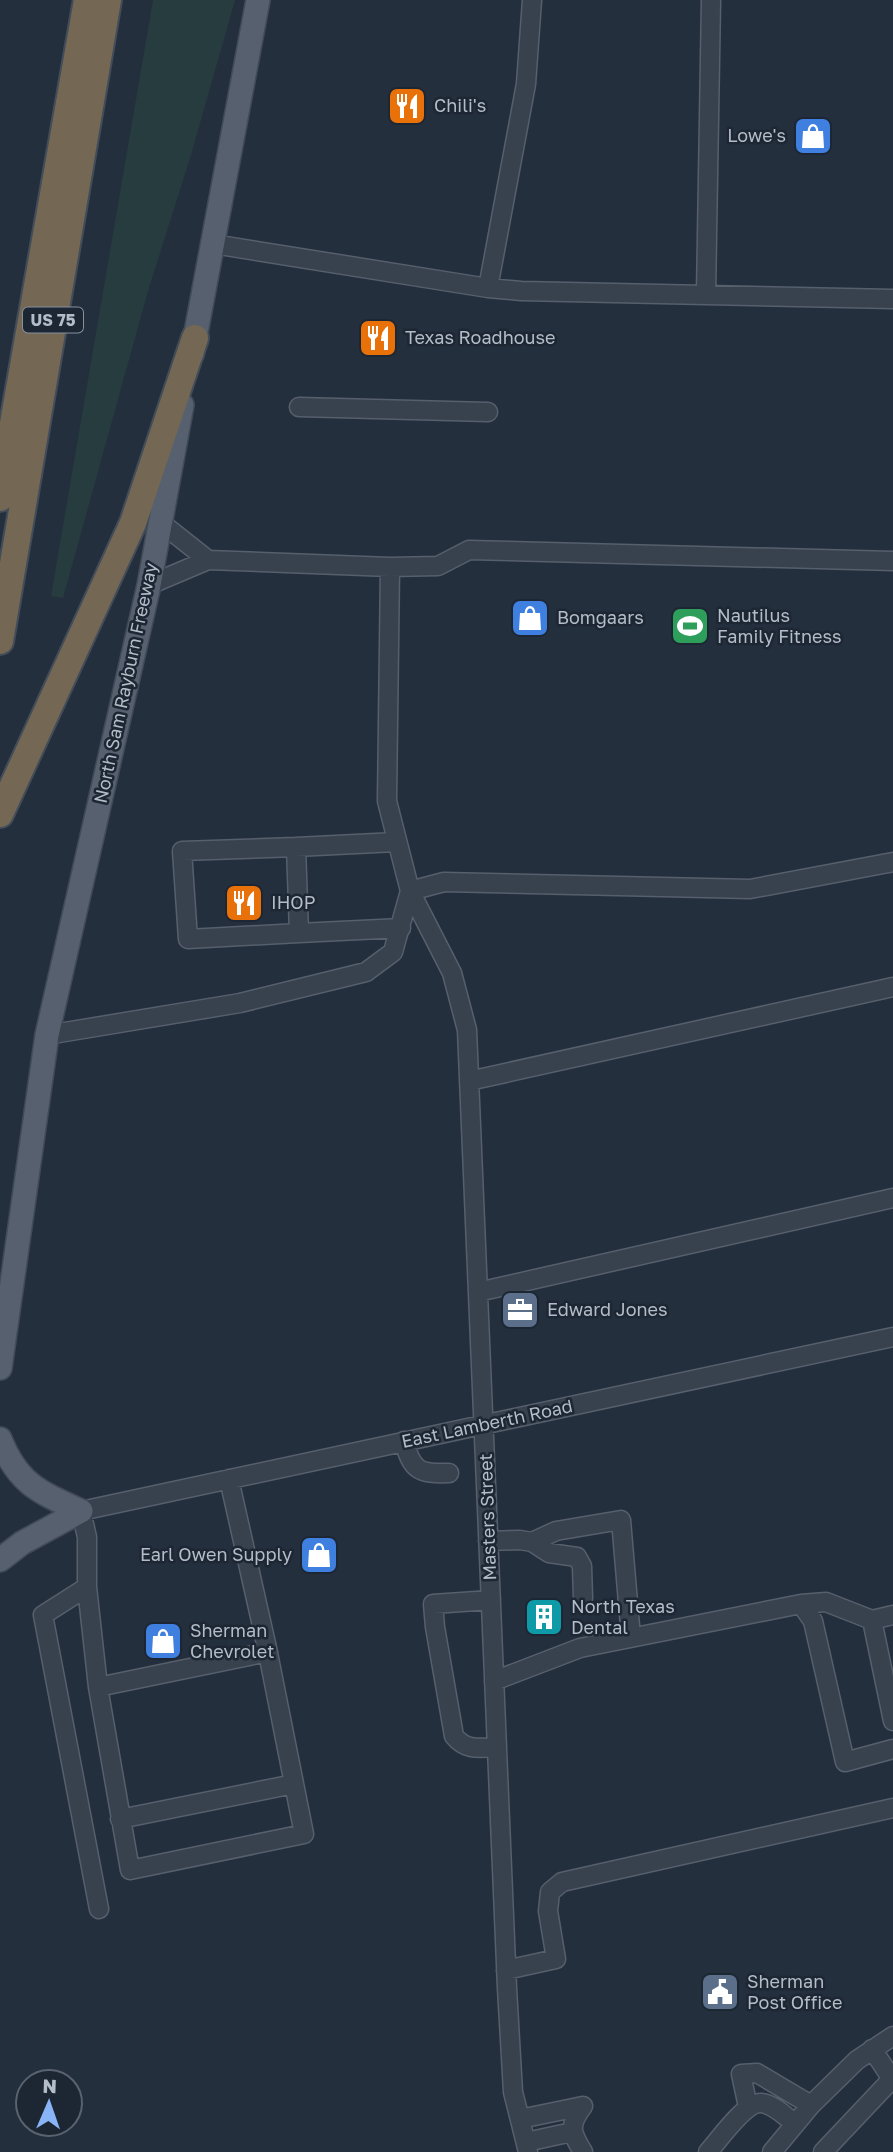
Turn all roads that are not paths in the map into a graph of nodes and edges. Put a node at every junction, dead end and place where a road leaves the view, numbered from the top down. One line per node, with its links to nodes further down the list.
1 (86, 0): 13 (highway, US 75)
2 (108, 0): 19 (highway, US 75)
3 (258, 0): 6 (main road, North Sam Rayburn Freeway)
4 (532, 0): 7 (street)
5 (711, 0): 8 (street)
6 (213, 244): 7 (street); 10 (main road, North Sam Rayburn Freeway)
7 (488, 288): 8 (street)
8 (706, 296): 9 (street)
9 (893, 299)
10 (195, 338): 14 (main road, North Sam Rayburn Freeway); 20 (highway)
11 (299, 407): 12 (street)
12 (488, 412)
13 (0, 498)
14 (160, 522): 15 (street); 18 (main road, North Sam Rayburn Freeway)
15 (208, 560): 17 (street); 18 (street)
16 (893, 561): 17 (street)
17 (390, 566): 21 (street, Masters Street)
18 (149, 585): 28 (main road, North Sam Rayburn Freeway)
19 (0, 641)
20 (0, 814)
21 (396, 842): 22 (street); 24 (street, Masters Street)
22 (296, 847): 26 (street); 26 (street)
23 (893, 862): 24 (street)
24 (410, 891): 25 (street); 29 (street, Masters Street)
25 (401, 928): 26 (street); 28 (street)
26 (299, 933)
27 (893, 988): 29 (street)
28 (47, 1035): 33 (main road, North Sam Rayburn Freeway)
29 (469, 1081): 31 (street, Masters Street)
30 (893, 1198): 31 (street)
31 (478, 1292): 34 (street, Masters Street)
32 (893, 1337): 34 (street, East Lamberth Road)
33 (0, 1368)
34 (484, 1424): 36 (street, East Lamberth Road); 40 (street, Masters Street)
35 (0, 1439): 39 (main road)
36 (404, 1441): 37 (street); 38 (street, East Lamberth Road)
37 (449, 1473)
38 (229, 1479): 39 (street, East Lamberth Road); 50 (street)
39 (81, 1511): 42 (main road); 43 (street)
40 (488, 1541): 41 (street); 45 (street, Masters Street)
41 (532, 1542): 44 (street); 49 (street)
42 (0, 1560)
43 (87, 1587): 52 (street); 59 (street)
44 (583, 1598)
45 (491, 1600): 51 (street, Masters Street); 54 (street)
46 (801, 1604): 48 (street); 49 (street); 55 (street)
47 (893, 1615): 48 (street)
48 (872, 1620): 53 (street)
49 (631, 1638): 51 (street)
50 (268, 1652): 52 (street); 56 (street)
51 (494, 1681): 54 (street, Masters Street)
52 (98, 1687): 58 (street)
53 (893, 1721)
54 (497, 1747): 60 (street, Masters Street)
55 (893, 1749)
56 (294, 1784): 58 (street); 58 (street)
57 (893, 1808): 60 (street)
58 (120, 1819)
59 (99, 1909)
60 (506, 1970): 66 (street, Masters Street)
61 (893, 2036): 62 (street)
62 (872, 2049): 63 (street); 64 (street)
63 (893, 2079): 73 (street)
64 (811, 2105): 65 (street); 67 (street)
65 (748, 2107): 67 (street); 72 (street)
66 (520, 2119): 68 (street); 69 (street, Masters Street)
67 (796, 2124): 70 (street)
68 (572, 2132): 69 (street); 71 (street)
69 (527, 2147)
70 (776, 2151)
71 (583, 2152)
72 (708, 2152)
73 (823, 2152)

